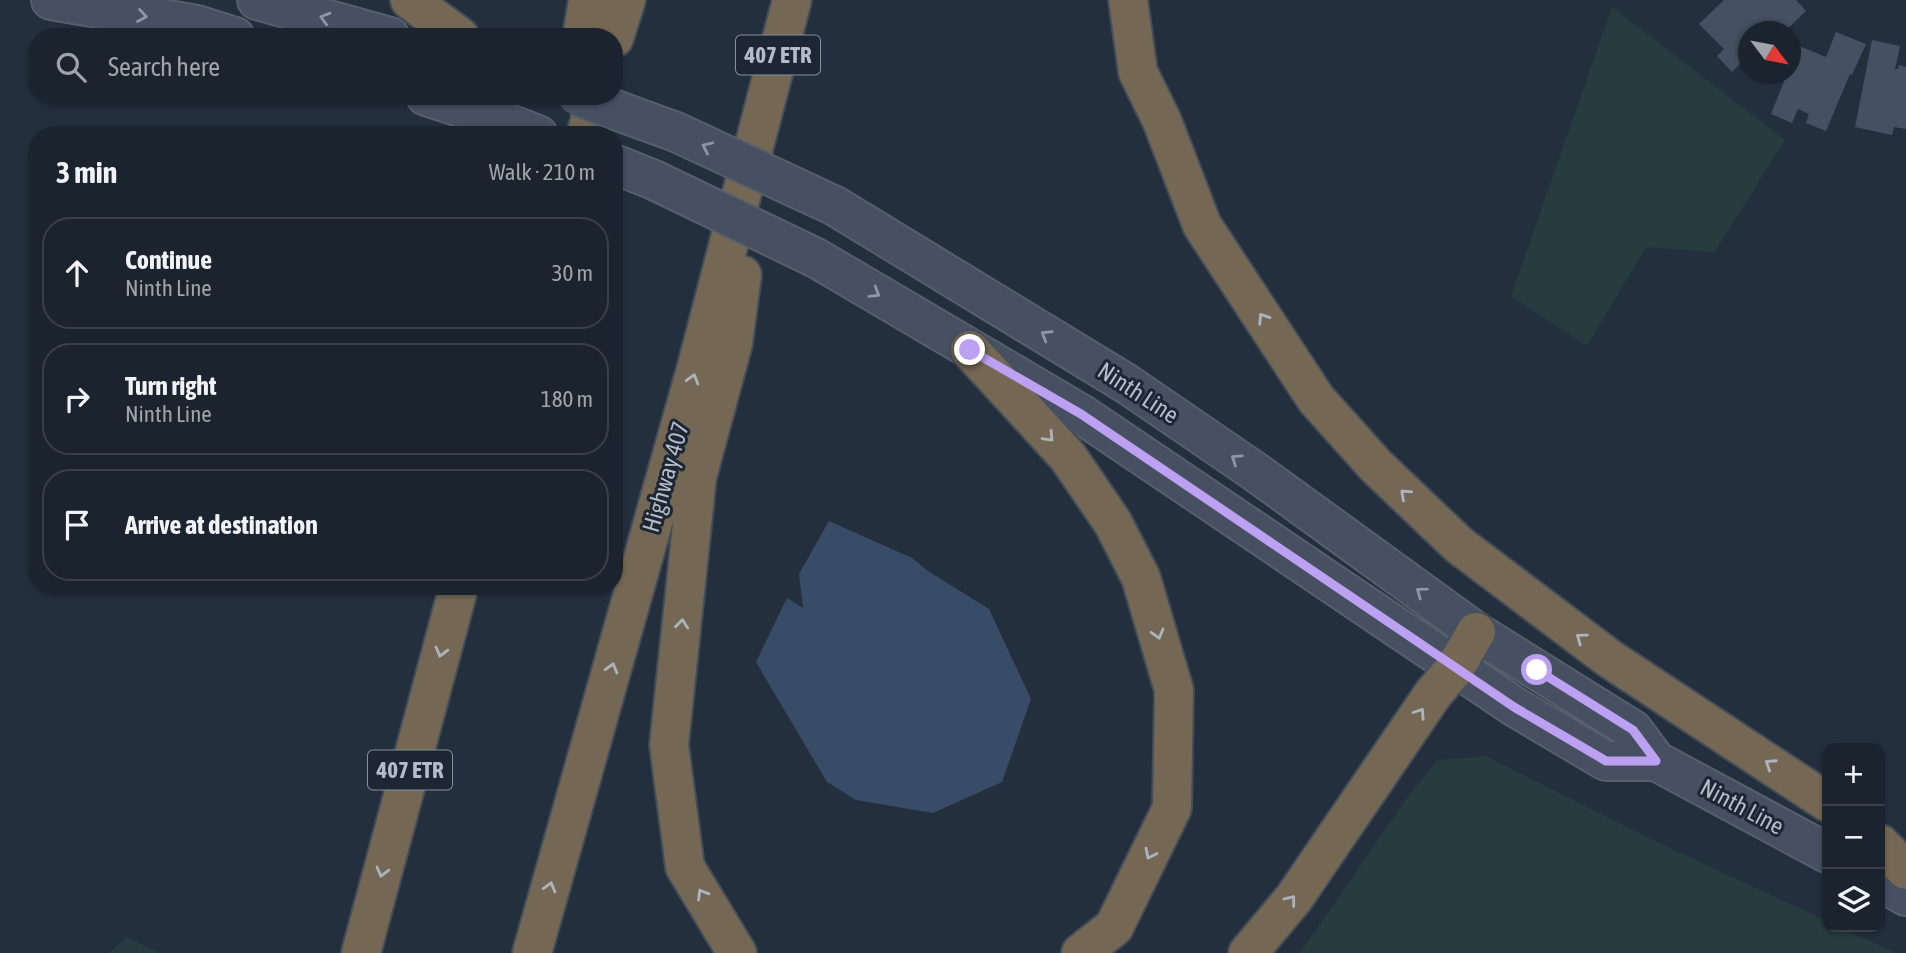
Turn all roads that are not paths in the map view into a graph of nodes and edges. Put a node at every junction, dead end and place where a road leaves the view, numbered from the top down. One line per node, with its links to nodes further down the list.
1 (51, 0): 8 (main road, one-way to 8)
2 (257, 0): 9 (main road, one-way to 2)
3 (410, 0): 10 (highway)
4 (588, 0): 11 (highway)
5 (625, 0): 12 (highway)
6 (792, 0): 17 (highway, Highway 407 / 407 ETR)
7 (1128, 0): 27 (highway, one-way to 7)
8 (206, 28)
9 (358, 28)
10 (448, 28)
11 (583, 28)
12 (617, 28)
13 (454, 105): 18 (main road)
14 (572, 105): 19 (highway)
15 (594, 105): 20 (highway)
16 (600, 105): 24 (main road, Ninth Line, one-way to 16, bridge)
17 (763, 110): 34 (highway, Highway 407 / 407 ETR, one-way to 17); 35 (highway, one-way to 17)
18 (514, 126)
19 (567, 126)
20 (589, 126)
21 (623, 168): 22 (main road, Ninth Line, one-way to 22, bridge)
22 (970, 350): 25 (main road, Ninth Line); 36 (highway, one-way to 36)
23 (457, 595): 33 (highway, 407 ETR, one-way to 33)
24 (1476, 632): 25 (highway); 26 (main road, Ninth Line)
25 (1455, 668): 26 (main road, Ninth Line); 37 (highway, one-way to 25)
26 (1656, 761): 29 (main road, Ninth Line)
27 (1822, 799)
28 (1885, 849): 30 (highway)
29 (1822, 850)
30 (1906, 870)
31 (1885, 884): 32 (main road)
32 (1906, 896)
33 (361, 953)
34 (532, 953)
35 (737, 953)
36 (1081, 953)
37 (1248, 953)

